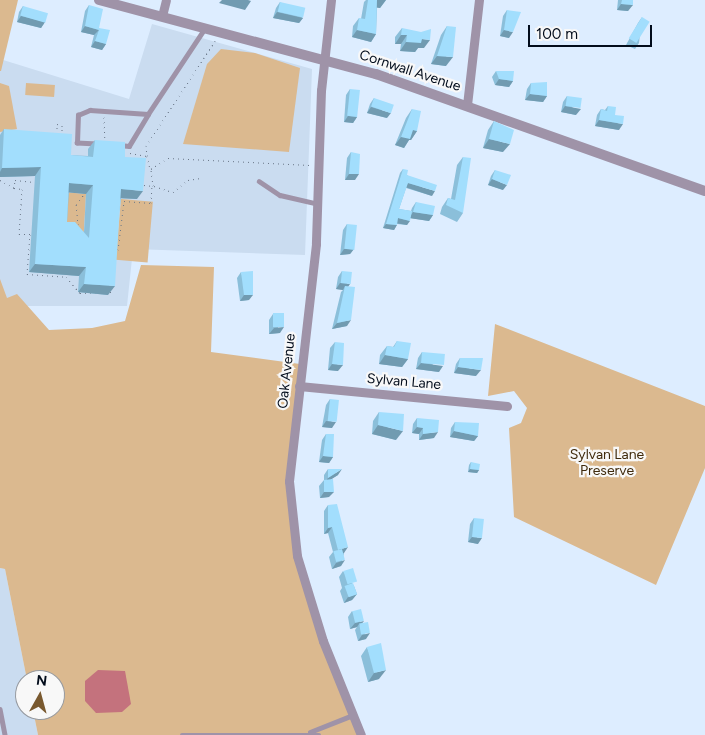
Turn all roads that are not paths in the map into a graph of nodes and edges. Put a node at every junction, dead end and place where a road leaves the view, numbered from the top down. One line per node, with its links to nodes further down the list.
1 (100, 0): 5 (street, Cornwall Avenue)
2 (166, 0): 5 (street)
3 (331, 0): 7 (street, Oak Avenue)
4 (479, 0): 8 (street)
5 (162, 16): 6 (street, Cornwall Avenue)
6 (206, 27): 7 (street, Cornwall Avenue); 9 (lane)
7 (324, 58): 8 (street, Cornwall Avenue); 14 (street, Oak Avenue)
8 (467, 105): 13 (street, Cornwall Avenue)
9 (148, 114): 10 (lane); 11 (lane)
10 (105, 144)
11 (112, 145)
12 (259, 181): 14 (lane)
13 (705, 191)
14 (319, 204): 15 (street, Oak Avenue)
15 (299, 386): 16 (street, Sylvan Lane); 18 (street, Oak Avenue)
16 (507, 406)
17 (0, 709): 20 (lane)
18 (353, 715): 19 (lane); 23 (street, Oak Avenue)
19 (304, 734): 21 (lane); 22 (lane)
20 (5, 735)
21 (182, 735)
22 (319, 735)
23 (359, 735)

